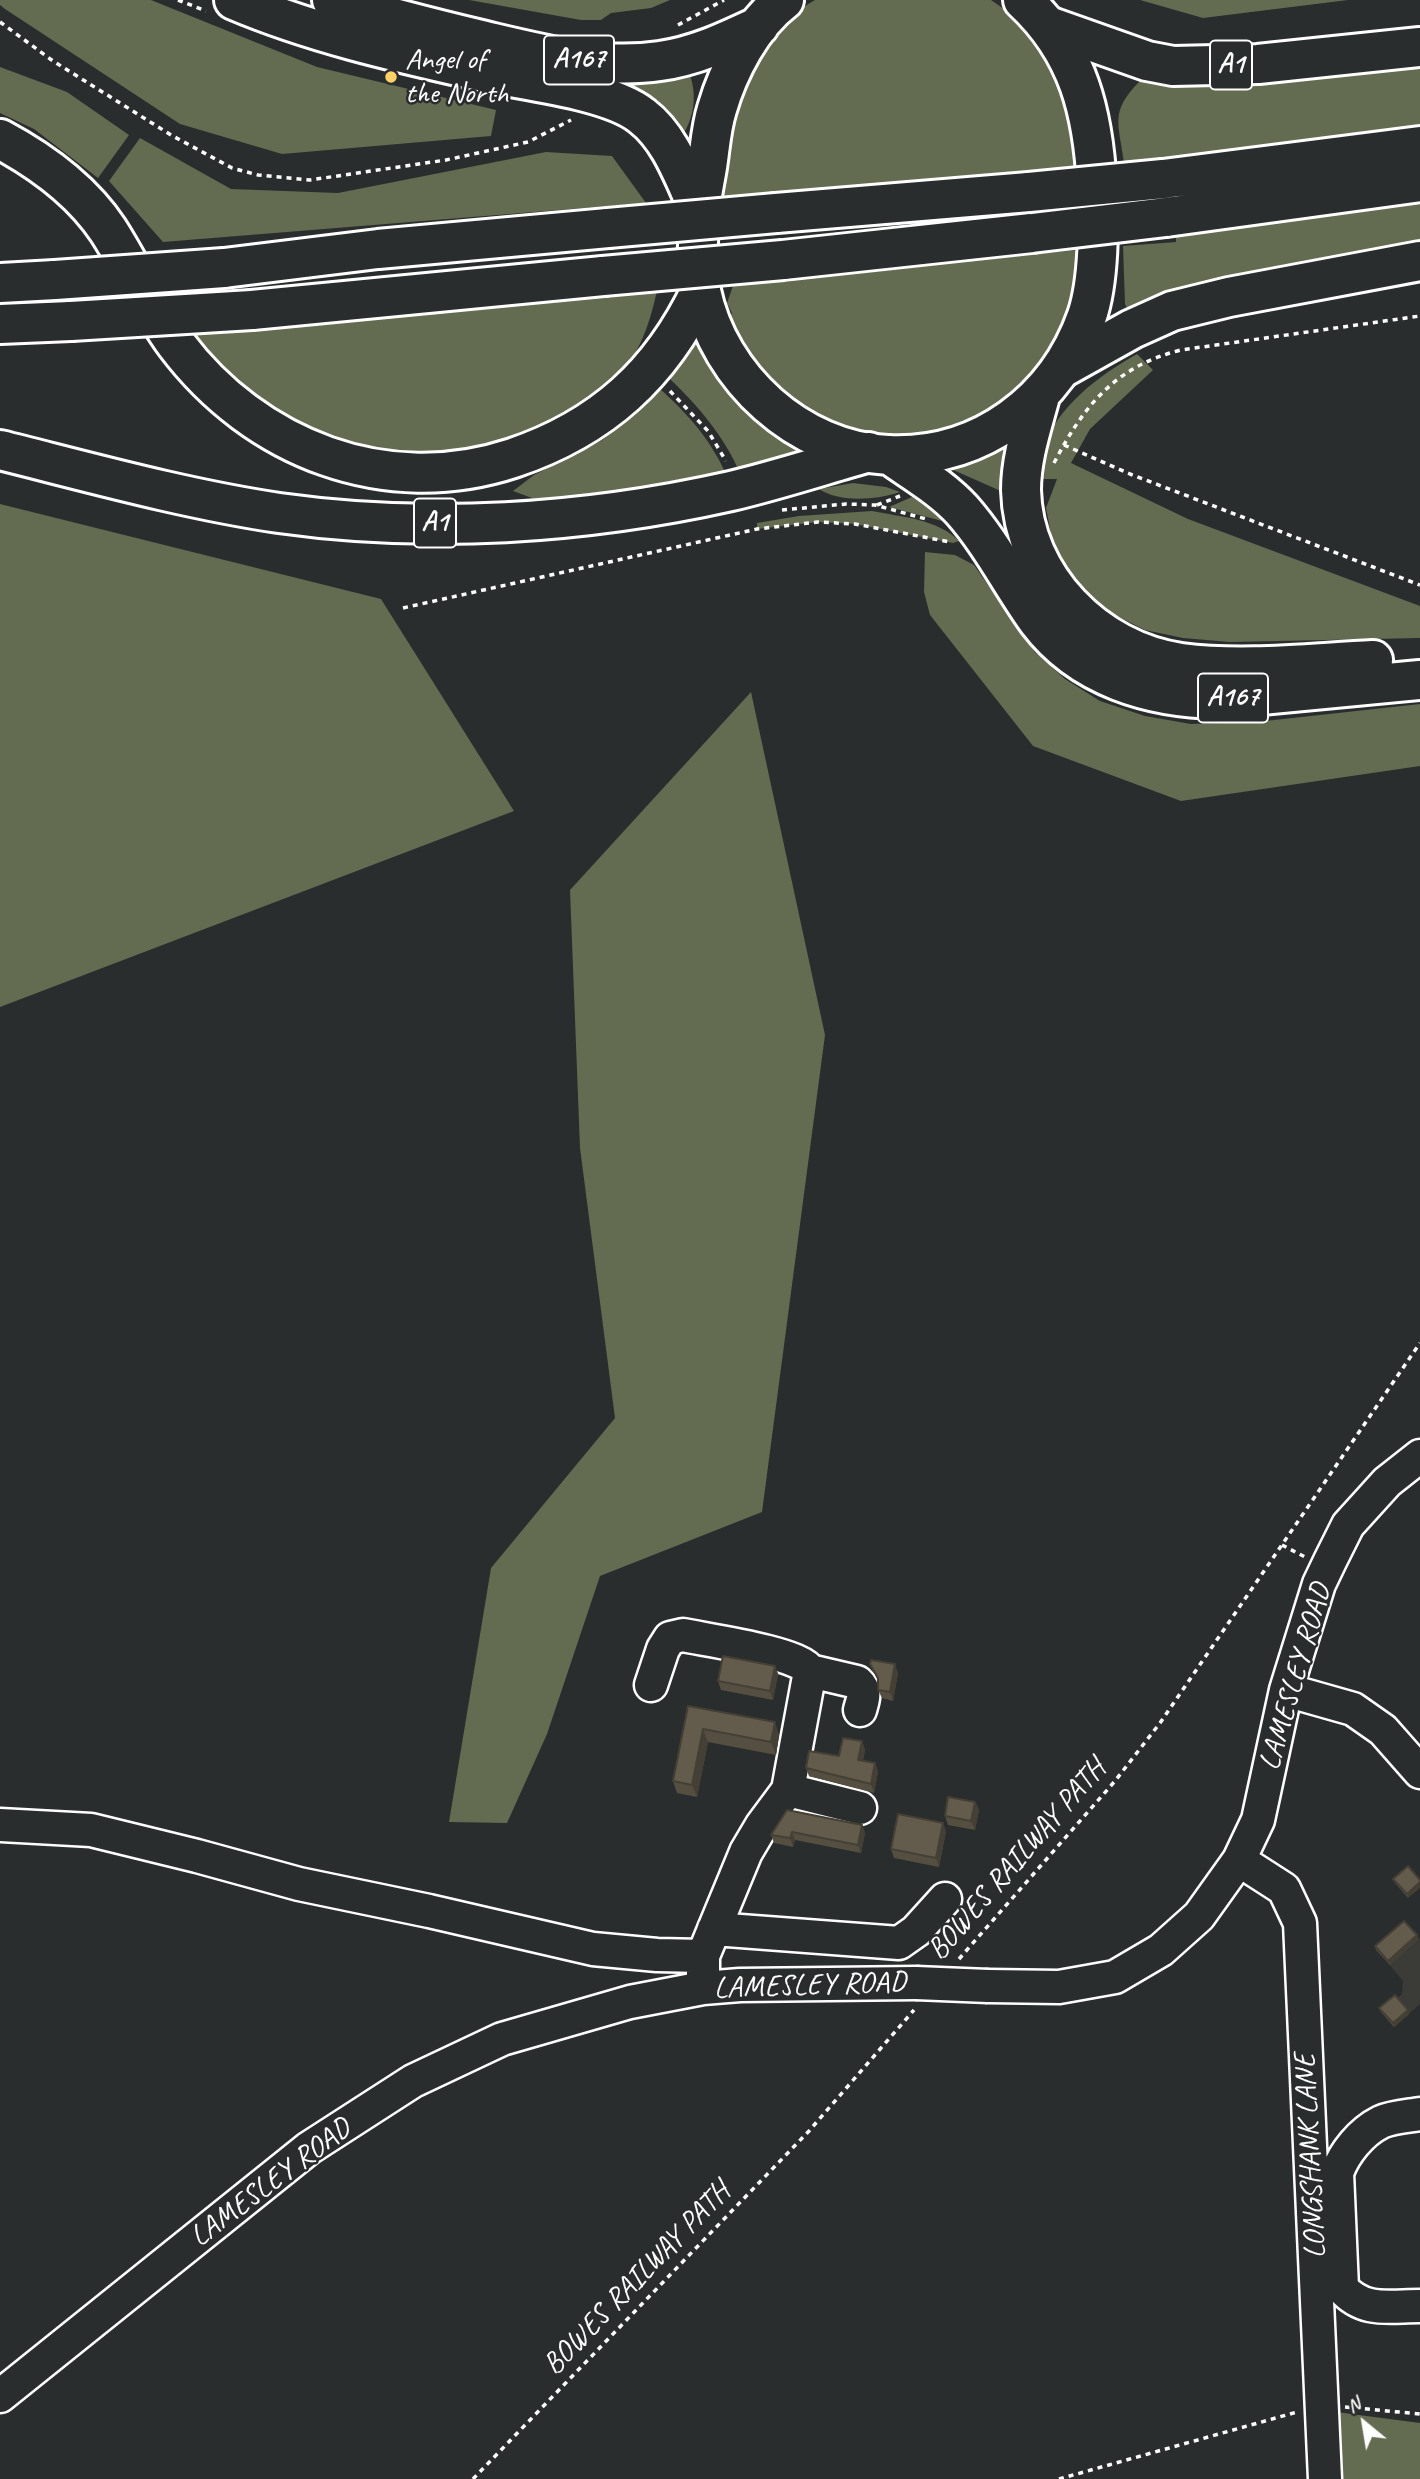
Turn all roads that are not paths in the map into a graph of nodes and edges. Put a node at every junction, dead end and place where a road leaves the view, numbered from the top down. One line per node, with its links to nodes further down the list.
1 (234, 0): 9 (main road, A167)
2 (342, 2): 3 (main road, A167)
3 (772, 13): 9 (main road, A167)
4 (1035, 13): 5 (main road, A1); 14 (main road, A167)
5 (1420, 47)
6 (0, 139): 12 (main road, A1)
7 (1420, 146): 11 (main road, bridge)
8 (1420, 182): 13 (main road, bridge)
9 (699, 210): 12 (main road, A167)
10 (1420, 261): 14 (main road)
11 (0, 283)
12 (701, 290): 17 (main road, A167)
13 (0, 324)
14 (1064, 366): 15 (main road, A167)
15 (1040, 396): 17 (main road, A167); 18 (main road, A167)
16 (0, 450): 17 (main road, A1)
17 (879, 454): 19 (main road, A167)
18 (1420, 657)
19 (1420, 680)
20 (1420, 1456): 23 (street, LAMESLEY ROAD)
21 (810, 1671): 22 (street); 24 (street); 26 (street)
22 (652, 1685)
23 (1286, 1690): 25 (street); 29 (street, LAMESLEY ROAD)
24 (860, 1710)
25 (1420, 1772)
26 (788, 1790): 27 (street); 31 (street)
27 (860, 1808)
28 (0, 1825): 31 (street)
29 (1239, 1860): 32 (street, LAMESLEY ROAD, bridge); 36 (street, LONGSHANK LANE)
30 (944, 1899): 31 (street)
31 (708, 1943): 32 (street)
32 (704, 1988): 35 (street, LAMESLEY ROAD)
33 (1420, 2114): 34 (street)
34 (1420, 2306)
35 (0, 2396)
36 (1325, 2479)

